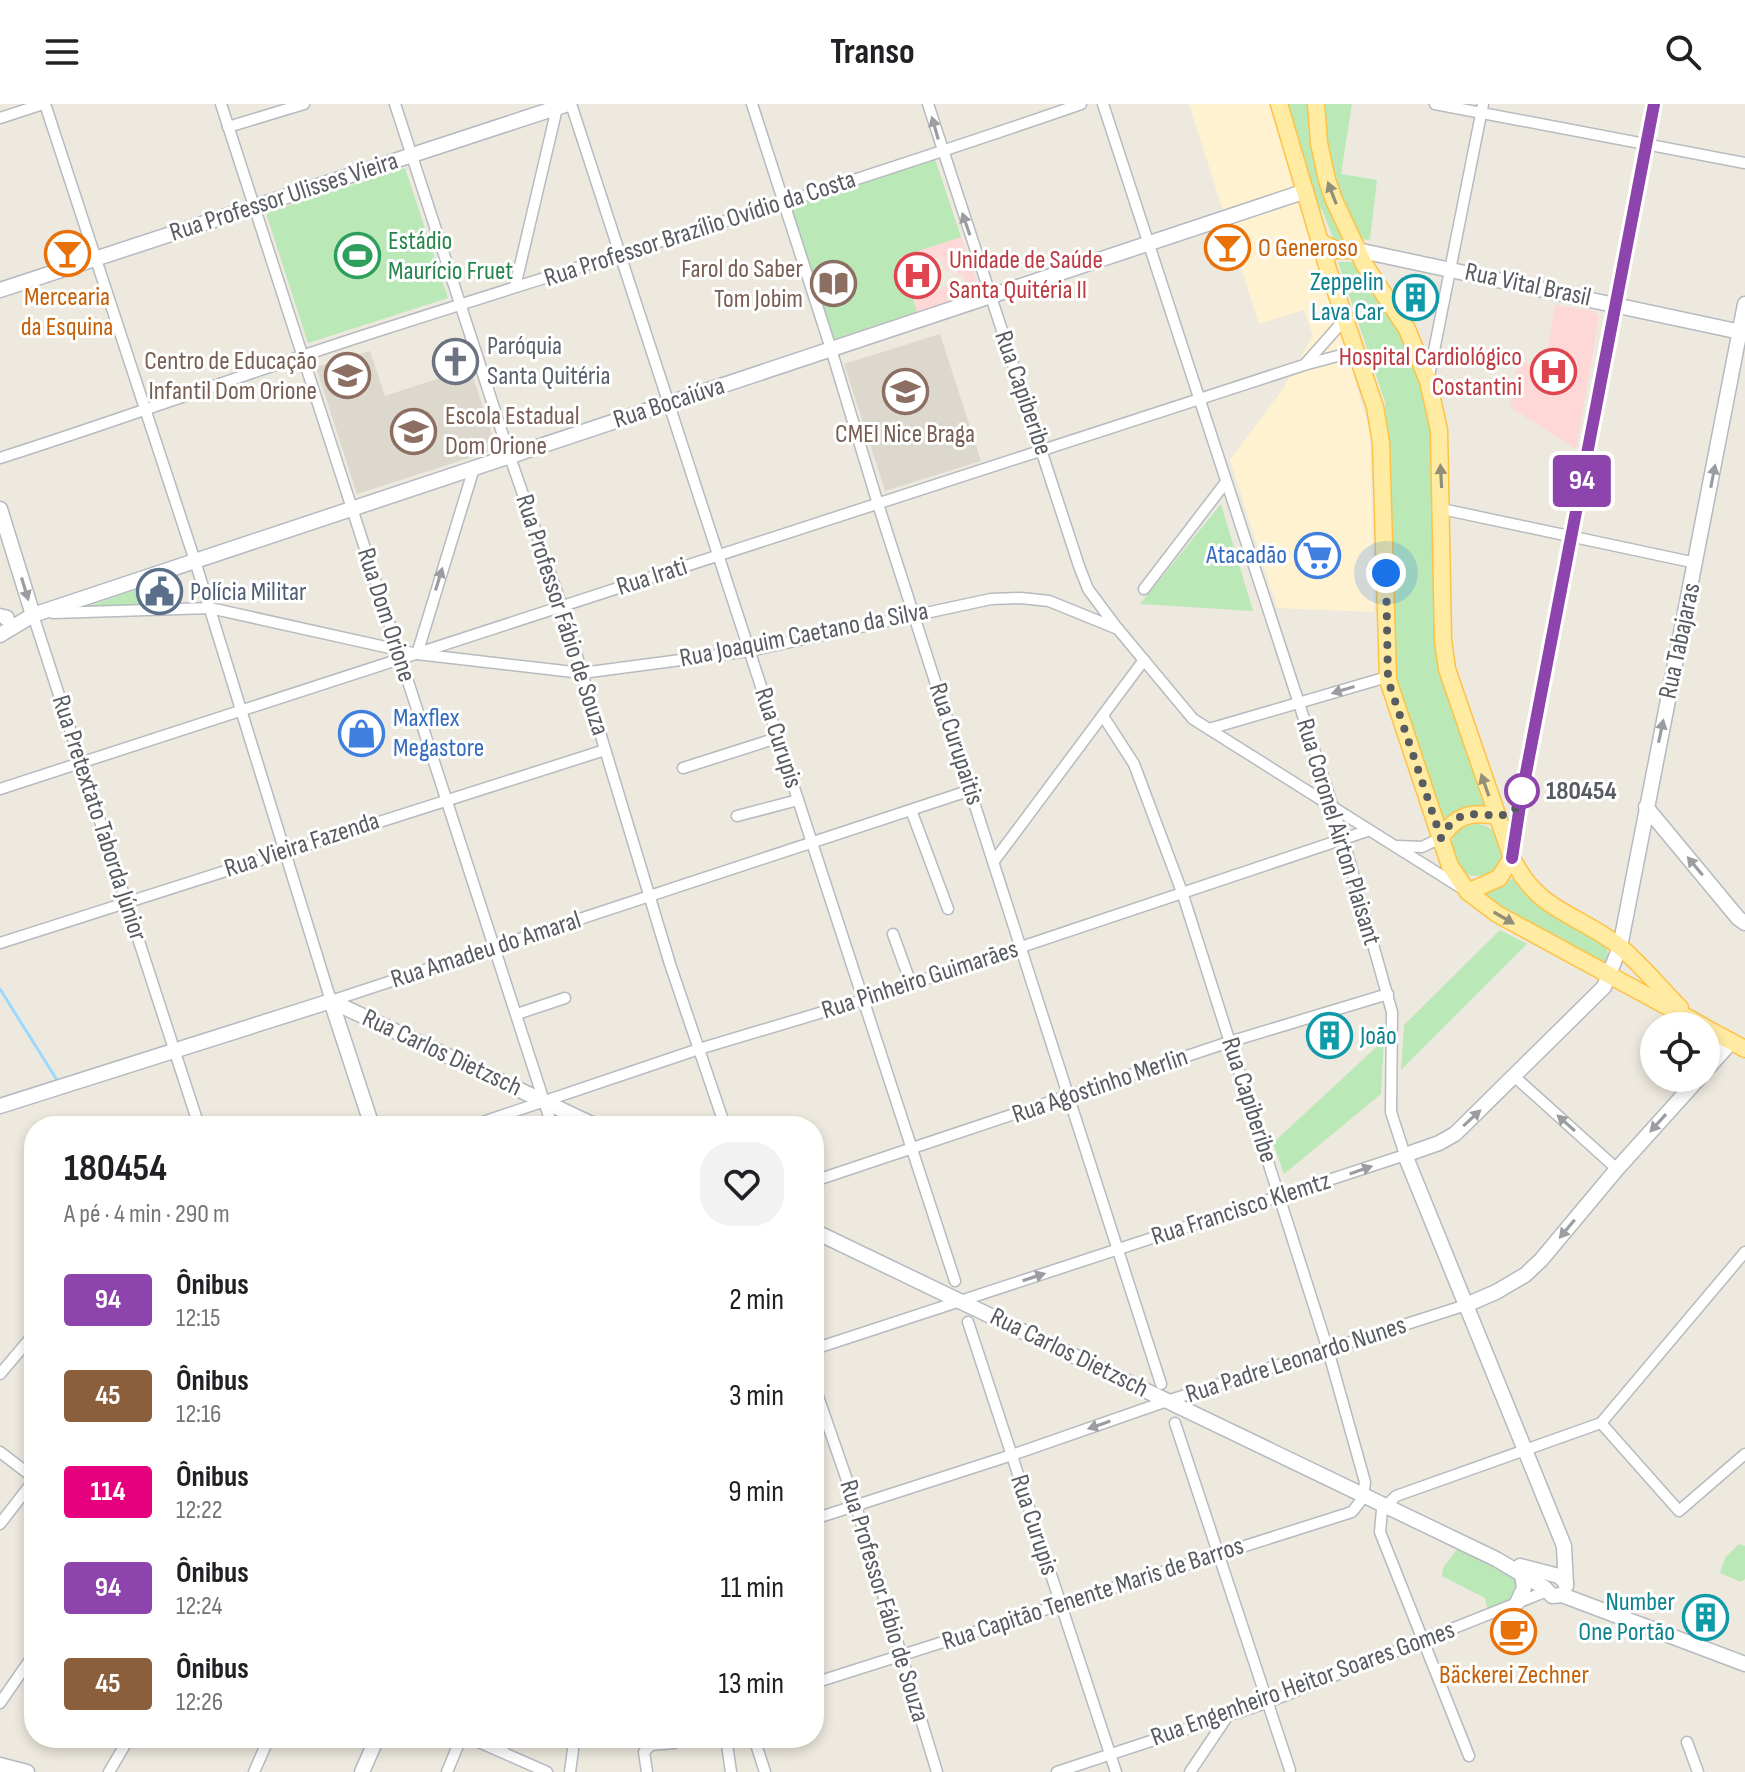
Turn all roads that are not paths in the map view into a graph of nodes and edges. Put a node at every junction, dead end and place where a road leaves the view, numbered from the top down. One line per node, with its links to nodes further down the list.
1 (44, 104): 15 (street); 28 (street)
2 (221, 104): 16 (street, Rua Dom Orione)
3 (304, 104): 16 (street)
4 (395, 104): 19 (street, Rua Professor Fábio de Souza)
5 (752, 104): 22 (street, Rua Curupaitis)
6 (928, 104): 18 (street, Rua Capiberibe, one-way to 6)
7 (1081, 104): 18 (street, Rua Professor Brazílio Ovídio da Costa)
8 (1103, 104): 25 (street, Rua Coronel Airton Plaisant)
9 (1279, 104): 21 (main road)
10 (1316, 104): 27 (main road, one-way to 10)
11 (1435, 104): 14 (street)
12 (1654, 104): 17 (street)
13 (565, 105): 19 (street, Rua Professor Ulisses Vieira); 26 (street, Rua Curupis); 31 (street)
14 (1482, 108): 17 (street); 30 (street)
15 (0, 118)
16 (228, 127): 23 (street, Rua Dom Orione)
17 (1647, 143): 20 (street); 35 (street)
18 (942, 152): 22 (street, Rua Professor Brazílio Ovídio da Costa); 33 (street, Rua Capiberibe, one-way to 18)
19 (413, 155): 23 (street, Rua Professor Ulisses Vieira); 34 (street, Rua Professor Fábio de Souza)
20 (1745, 163)
21 (1306, 191): 24 (main road); 25 (street, Rua Bocaiúva)
22 (784, 202): 26 (street, Rua Professor Brazílio Ovídio da Costa); 39 (street, Rua Curupaitis)
23 (254, 206): 28 (street, Rua Professor Ulisses Vieira); 41 (street, Rua Dom Orione)
24 (1322, 243): 27 (main road); 29 (main road)
25 (1147, 244): 33 (street, Rua Bocaiúva); 44 (street, Rua Coronel Airton Plaisant)
26 (622, 254): 31 (street, Rua Professor Brazílio Ovídio da Costa); 45 (street, Rua Curupis)
27 (1360, 257): 29 (main road); 30 (street, Rua Vital Brasil); 43 (main road)
28 (95, 258): 32 (street, Rua Professor Ulisses Vieira); 46 (street)
29 (1328, 269): 37 (main road)
30 (1452, 269): 35 (street, Rua Vital Brasil); 43 (street)
31 (515, 287): 34 (street, Rua Professor Brazílio Ovídio da Costa)
32 (0, 290)
33 (990, 297): 39 (street, Rua Bocaiúva); 47 (street, Rua Capiberibe)
34 (462, 304): 41 (street, Rua Professor Brazílio Ovídio da Costa); 48 (street, Rua Professor Fábio de Souza)
35 (1616, 304): 38 (street, Rua Vital Brasil); 56 (street)
36 (1745, 304): 38 (street, Rua Tabajaras)
37 (1345, 319): 40 (main road); 42 (street)
38 (1742, 332): 59 (street, Rua Tabajaras, one-way to 38)
39 (831, 349): 45 (street, Rua Bocaiúva); 52 (street, Rua Curupaitis)
40 (1356, 351): 42 (street, Rua Irati); 72 (main road)
41 (302, 355): 46 (street, Rua Professor Brazílio Ovídio da Costa); 54 (street, Rua Dom Orione)
42 (1304, 365): 44 (street, Rua Irati)
43 (1428, 381): 55 (main road, one-way to 43)
44 (1199, 399): 47 (street, Rua Irati); 51 (street, Rua Coronel Airton Plaisant)
45 (669, 404): 48 (street, Rua Bocaiúva); 57 (street, Rua Curupis)
46 (146, 412): 49 (street, Rua Professor Brazílio Ovídio da Costa); 58 (street)
47 (1043, 450): 52 (street, Rua Irati); 65 (street, Rua Capiberibe)
48 (510, 457): 50 (street, Rua Bocaiúva); 61 (street, Rua Professor Fábio de Souza)
49 (0, 458)
50 (474, 468): 54 (street, Rua Bocaiúva); 69 (street, one-way to 50)
51 (1226, 482): 60 (street); 73 (street, Rua Coronel Airton Plaisant)
52 (878, 504): 57 (street, Rua Irati); 64 (street, Rua Curupaitis)
53 (0, 509): 63 (street, Rua Pretextato Taborda Júnior, one-way to 63)
54 (352, 509): 58 (street, Rua Bocaiúva); 68 (street, Rua Dom Orione)
55 (1442, 509): 56 (street); 90 (main road, one-way to 55)
56 (1572, 538): 59 (street); 83 (street)
57 (718, 556): 61 (street, Rua Irati); 67 (street, Rua Curupis)
58 (195, 561): 62 (street); 63 (street, Rua Bocaiúva)
59 (1696, 563): 86 (street, Rua Tabajaras, one-way to 59)
60 (1144, 589)
61 (562, 607): 69 (street, Rua Irati); 71 (street, Rua Professor Fábio de Souza)
62 (210, 608): 63 (street); 68 (street); 74 (street)
63 (37, 614): 66 (street, Rua Bocaiúva); 79 (street, Rua Pretextato Taborda Júnior)
64 (914, 614): 65 (street, Rua Joaquim Caetano da Silva); 67 (street, Rua Joaquim Caetano da Silva); 82 (street, Rua Curupaitis)
65 (1118, 629): 70 (street, Rua Joaquim Caetano da Silva)
66 (0, 635)
67 (749, 651): 71 (street, Rua Joaquim Caetano da Silva); 77 (street, Rua Curupis)
68 (399, 654): 69 (street, Rua Irati); 74 (street, Rua Irati); 84 (street, Rua Dom Orione)
69 (417, 654): 71 (street, Rua Joaquim Caetano da Silva)
70 (1144, 660): 75 (street); 76 (street, Rua Joaquim Caetano da Silva)
71 (582, 673): 78 (street, Rua Professor Fábio de Souza)
72 (1387, 677): 73 (street, one-way to 73); 93 (main road)
73 (1298, 704): 76 (street); 87 (street, Rua Coronel Airton Plaisant)
74 (242, 711): 79 (street, Rua Irati); 96 (street)
75 (1103, 716): 98 (street); 99 (street, Rua Capiberibe)
76 (1209, 729): 87 (street, Rua Joaquim Caetano da Silva)
77 (777, 738): 80 (street); 85 (street, Rua Curupis)
78 (605, 750): 84 (street, Rua Vieira Fazenda); 101 (street, Rua Professor Fábio de Souza)
79 (81, 763): 81 (street, Rua Irati); 102 (street, Rua Pretextato Taborda Júnior)
80 (683, 768)
81 (0, 789)
82 (971, 790): 88 (street, Rua Amadeu do Amaral); 98 (street, Rua Curupaitis)
83 (1521, 799): 90 (street); 97 (street)
84 (446, 800): 96 (street, Rua Vieira Fazenda); 108 (street, Rua Dom Orione)
85 (798, 800): 89 (street); 94 (street, Rua Curupis)
86 (1646, 807): 104 (street, one-way to 86); 109 (street, Rua Tabajaras)
87 (1333, 809): 91 (street, Rua Joaquim Caetano da Silva); 92 (street, Rua Coronel Airton Plaisant)
88 (911, 810): 94 (street, Rua Amadeu do Amaral); 103 (street)
89 (737, 816)
90 (1496, 816): 93 (main road); 97 (main road)
91 (1367, 831): 92 (street, Rua Pinheiro Guimarães); 95 (street, Rua Joaquim Caetano da Silva)
92 (1343, 838): 99 (street, Rua Pinheiro Guimarães); 112 (street, Rua Coronel Airton Plaisant)
93 (1441, 838): 95 (street); 100 (main road)
94 (812, 844): 101 (street, Rua Amadeu do Amaral); 114 (street, Rua Curupis)
95 (1393, 845): 100 (street, Rua Joaquim Caetano da Silva)
96 (284, 850): 102 (street, Rua Vieira Fazenda); 115 (street)
97 (1512, 858): 100 (main road); 109 (main road)
98 (994, 861): 107 (street, Rua Curupaitis)
99 (1182, 892): 107 (street, Rua Pinheiro Guimarães); 120 (street, Rua Capiberibe)
100 (1468, 892): 110 (main road, one-way to 110)
101 (650, 896): 108 (street, Rua Amadeu do Amaral); 123 (street, Rua Professor Fábio de Souza)
102 (126, 903): 106 (street, Rua Vieira Fazenda); 122 (street, Rua Pretextato Taborda Júnior)
103 (948, 909)
104 (1745, 923)
105 (893, 934): 111 (street)
106 (0, 943)
107 (1022, 946): 111 (street, Rua Pinheiro Guimarães); 127 (street, Rua Curupaitis)
108 (493, 947): 115 (street, Rua Amadeu do Amaral); 118 (street, Rua Dom Orione)
109 (1620, 947): 110 (street, Rua Tabajaras); 117 (main road)
110 (1610, 976): 116 (main road); 125 (street, Rua Francisco Klemtz)
111 (911, 984): 114 (street, Rua Pinheiro Guimarães)
112 (1388, 994): 120 (street, Rua Agostinho Merlin); 137 (street, Rua Coronel Airton Plaisant)
113 (565, 998): 118 (street)
114 (863, 1000): 123 (street, Rua Pinheiro Guimarães); 136 (street, Rua Curupis)
115 (331, 1001): 122 (street, Rua Amadeu do Amaral); 128 (street, Rua Carlos Dietzsch); 131 (street)
116 (1676, 1012)
117 (1687, 1012)
118 (517, 1014): 128 (street, Rua Dom Orione)
119 (1720, 1033): 121 (main road)
120 (1229, 1042): 127 (street, Rua Agostinho Merlin); 140 (street, Rua Capiberibe)
121 (1741, 1042): 124 (street)
122 (175, 1049): 129 (street, Rua Amadeu do Amaral); 130 (street, Rua Pretextato Taborda Júnior)
123 (699, 1049): 128 (street, Rua Pinheiro Guimarães); 135 (street, Rua Professor Fábio de Souza)
124 (1720, 1059)
125 (1515, 1077): 137 (street, Rua Francisco Klemtz, one-way to 125); 138 (street, one-way to 125)
126 (1686, 1092): 138 (street, Rua Padre Leonardo Nunes, one-way to 138)
127 (1070, 1096): 136 (street, Rua Agostinho Merlin); 142 (street, Rua Curupaitis)
128 (543, 1101): 132 (street, Rua Pinheiro Guimarães); 133 (street, Rua Dom Orione); 134 (street, Rua Carlos Dietzsch)
129 (0, 1106)
130 (196, 1116)
131 (369, 1116)
132 (500, 1116)
133 (548, 1116)
134 (575, 1116)
135 (722, 1116)
136 (912, 1150): 139 (street, Rua Agostinho Merlin); 144 (street, Rua Curupis)
137 (1405, 1155): 140 (street, Rua Francisco Klemtz, one-way to 137); 146 (street, Rua Coronel Airton Plaisant)
138 (1617, 1169): 146 (street, Rua Padre Leonardo Nunes, one-way to 146)
139 (824, 1178)
140 (1281, 1197): 142 (street, Rua Francisco Klemtz); 150 (street, Rua Capiberibe)
141 (824, 1236): 145 (street, Rua Carlos Dietzsch)
142 (1119, 1249): 145 (street, Rua Francisco Klemtz, one-way to 142); 152 (street, Rua Curupaitis)
143 (1745, 1252): 156 (street)
144 (955, 1281)
145 (960, 1301): 149 (street, Rua Francisco Klemtz); 153 (street, Rua Carlos Dietzsch)
146 (1466, 1305): 150 (street, Rua Padre Leonardo Nunes); 157 (street, Rua Coronel Airton Plaisant)
147 (968, 1322): 160 (street, Rua Curupis)
148 (24, 1346): 151 (street)
149 (824, 1346)
150 (1328, 1350): 153 (street, Rua Padre Leonardo Nunes); 163 (street, Rua Capiberibe)
151 (0, 1374)
152 (1161, 1384)
153 (1167, 1401): 160 (street, Rua Padre Leonardo Nunes, one-way to 160); 163 (street, Rua Carlos Dietzsch)
154 (824, 1414): 164 (street, Rua Professor Fábio de Souza)
155 (1175, 1423): 168 (street)
156 (1601, 1423): 157 (street); 159 (street)
157 (1525, 1450): 165 (street); 171 (street, Rua Coronel Airton Plaisant)
158 (0, 1452): 161 (street)
159 (1745, 1454)
160 (1012, 1455): 164 (street, Rua Padre Leonardo Nunes); 173 (street, Rua Curupis)
161 (24, 1471)
162 (24, 1492): 167 (street)
163 (1364, 1496): 165 (street, Rua Carlos Dietzsch); 168 (street, Rua Capitão Tenente Maris de Barros)
164 (856, 1506): 166 (street, Rua Padre Leonardo Nunes); 175 (street, Rua Professor Fábio de Souza)
165 (1385, 1506): 169 (street, Rua Carlos Dietzsch); 174 (street)
166 (824, 1516)
167 (0, 1524)
168 (1217, 1554): 173 (street, Rua Capitão Tenente Maris de Barros); 180 (street)
169 (1496, 1559): 170 (street, Rua Carlos Dietzsch); 171 (street, Rua Carlos Dietzsch)
170 (1522, 1574): 171 (street, Rua Carlos Dietzsch); 172 (street)
171 (1556, 1586): 172 (street, Rua Engenheiro Heitor Soares Gomes); 176 (street, Rua Carlos Dietzsch)
172 (1517, 1603): 174 (street, Rua Engenheiro Heitor Soares Gomes)
173 (1060, 1605): 175 (street, Rua Capitão Tenente Maris de Barros); 193 (street, Rua Curupis)
174 (1422, 1641): 180 (street, Rua Engenheiro Heitor Soares Gomes); 194 (street)
175 (902, 1655): 178 (street, Rua Capitão Tenente Maris de Barros); 207 (street, Rua Professor Fábio de Souza)
176 (1745, 1664)
177 (24, 1668): 179 (street)
178 (824, 1680)
179 (0, 1703)
180 (1266, 1703): 181 (street, Rua Engenheiro Heitor Soares Gomes); 196 (street)
181 (1227, 1716): 193 (street, Rua Engenheiro Heitor Soares Gomes); 210 (street)
182 (1687, 1742): 211 (street)
183 (123, 1748): 198 (street)
184 (265, 1748): 199 (street)
185 (373, 1748): 200 (street)
186 (457, 1748): 201 (street)
187 (498, 1748): 192 (street)
188 (573, 1748): 203 (street)
189 (648, 1748): 204 (street)
190 (727, 1748): 205 (street)
191 (757, 1748): 206 (street)
192 (502, 1750): 202 (street)
193 (1111, 1754): 208 (street, Rua Engenheiro Heitor Soares Gomes); 209 (street, Rua Curupis)
194 (1469, 1756)
195 (0, 1765): 197 (street)
196 (1290, 1770)
197 (27, 1772)
198 (109, 1772)
199 (254, 1772)
200 (362, 1772)
201 (447, 1772)
202 (547, 1772)
203 (570, 1772)
204 (647, 1772)
205 (731, 1772)
206 (765, 1772)
207 (937, 1772)
208 (1057, 1772)
209 (1116, 1772)
210 (1190, 1772)
211 (1698, 1772)

